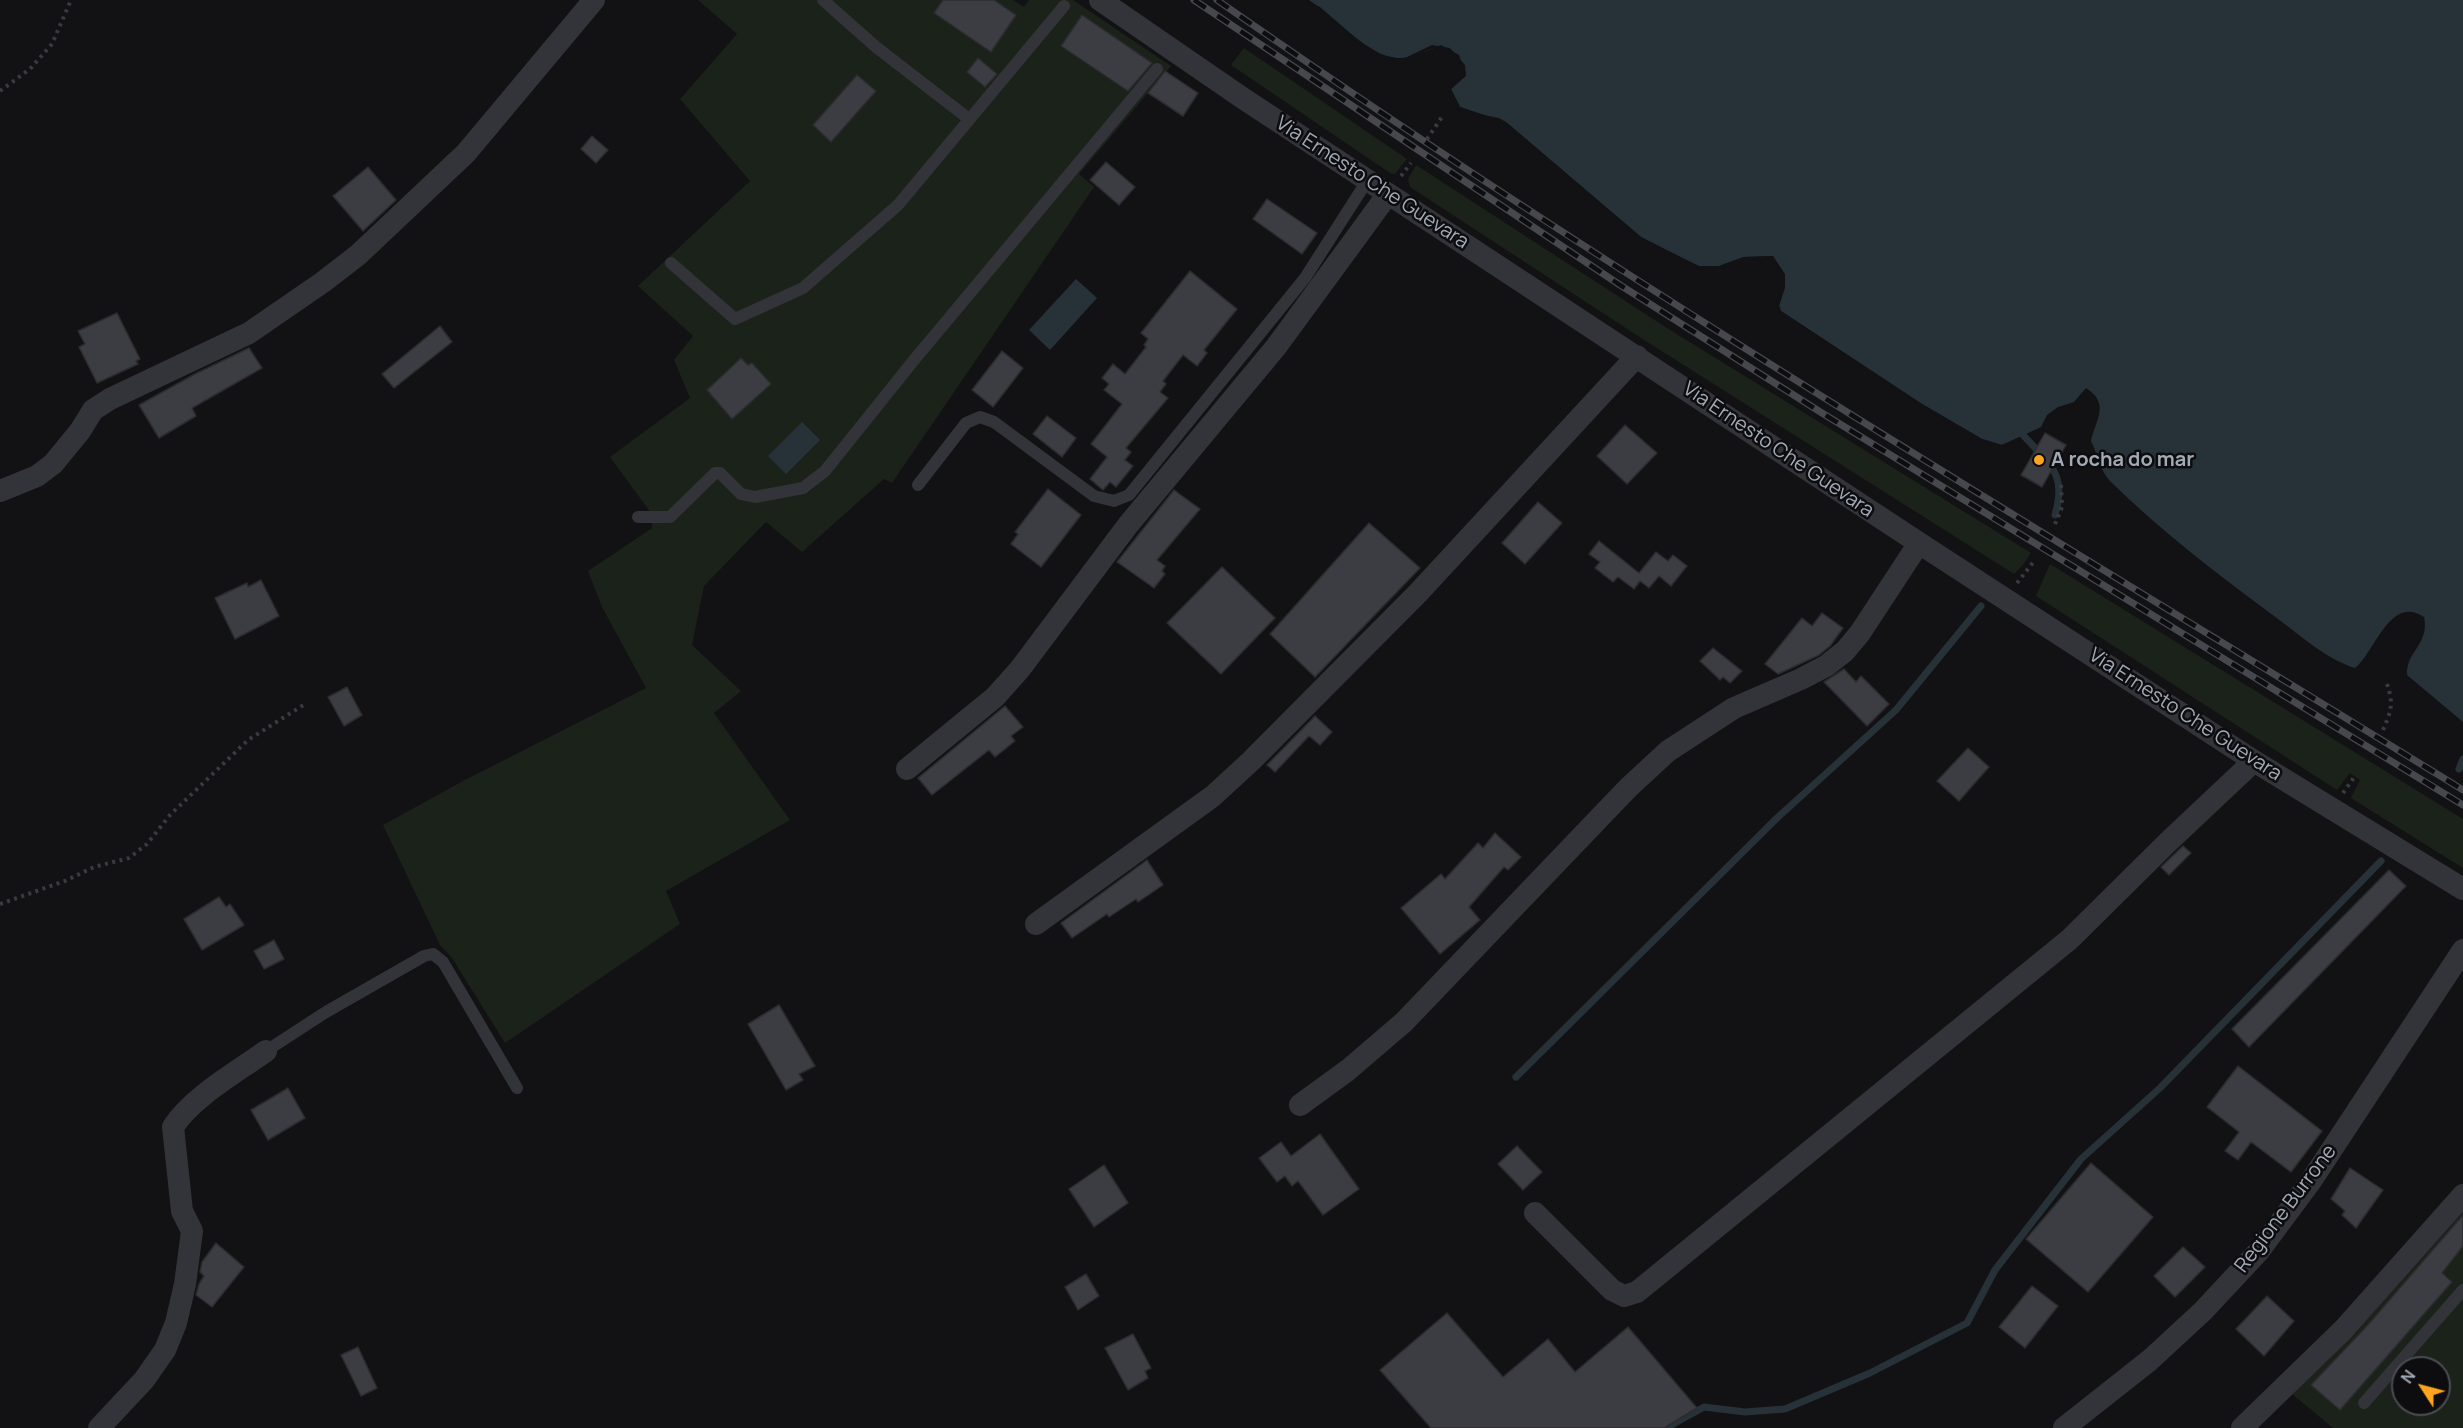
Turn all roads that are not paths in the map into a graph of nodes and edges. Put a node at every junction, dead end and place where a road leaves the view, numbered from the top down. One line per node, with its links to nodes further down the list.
1 (594, 0): 12 (street)
2 (823, 0): 6 (lane)
3 (1100, 0): 7 (street, Via Ernesto Che Guevara)
4 (1064, 6): 6 (lane)
5 (1157, 69): 13 (lane)
6 (969, 120): 9 (lane)
7 (1367, 181): 8 (street, Via Ernesto Che Guevara); 11 (lane)
8 (1388, 194): 10 (street, Via Ernesto Che Guevara); 16 (street)
9 (671, 263)
10 (1637, 356): 14 (street, Via Ernesto Che Guevara); 18 (street)
11 (918, 485)
12 (0, 491)
13 (638, 517)
14 (1918, 543): 15 (street, Via Ernesto Che Guevara); 22 (street)
15 (2254, 761): 17 (street, Via Ernesto Che Guevara); 24 (street)
16 (907, 769)
17 (2463, 889)
18 (1036, 924)
19 (2463, 950): 28 (street, Regione Burrone)
20 (266, 1051): 21 (lane); 27 (street)
21 (517, 1088)
22 (1300, 1105)
23 (2463, 1195): 29 (street)
24 (1535, 1213)
25 (2463, 1290): 26 (lane)
26 (2364, 1403)
27 (99, 1428)
28 (2064, 1428)
29 (2242, 1428)

